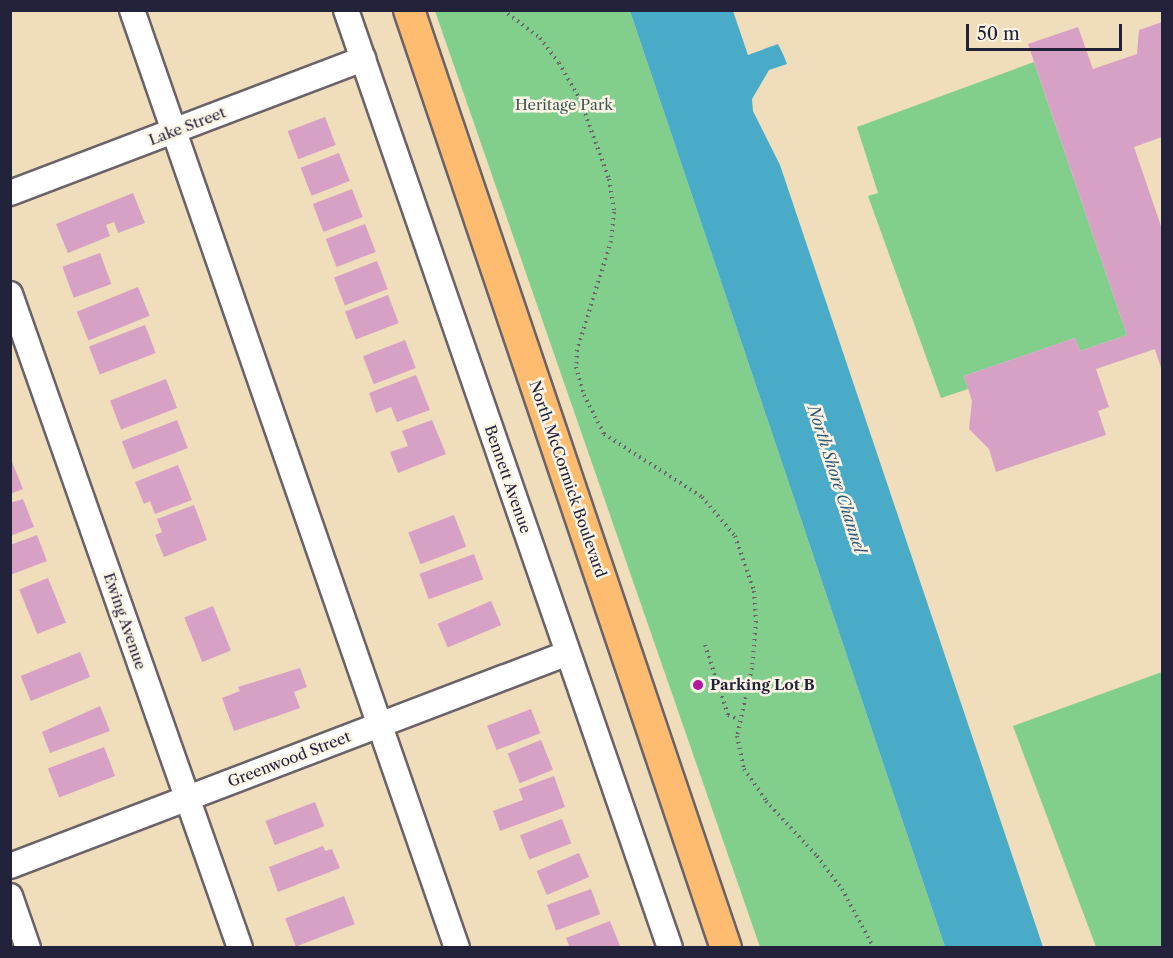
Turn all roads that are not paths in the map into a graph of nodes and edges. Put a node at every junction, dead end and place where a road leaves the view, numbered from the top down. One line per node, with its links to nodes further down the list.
1 (132, 10): 5 (street)
2 (346, 10): 4 (street, Bennett Avenue)
3 (409, 10): 17 (main road, North McCormick Boulevard)
4 (363, 59): 5 (street, Lake Street); 8 (street, Bennett Avenue)
5 (173, 131): 6 (street, Lake Street); 9 (street)
6 (10, 193)
7 (10, 294): 10 (street, Ewing Avenue)
8 (568, 653): 9 (street, Greenwood Street); 16 (street, Bennett Avenue)
9 (380, 725): 10 (street, Greenwood Street); 15 (street)
10 (187, 798): 11 (street, Greenwood Street); 14 (street, Ewing Avenue)
11 (10, 866)
12 (10, 896): 13 (street)
13 (28, 948)
14 (240, 948)
15 (457, 948)
16 (670, 948)
17 (726, 948)

